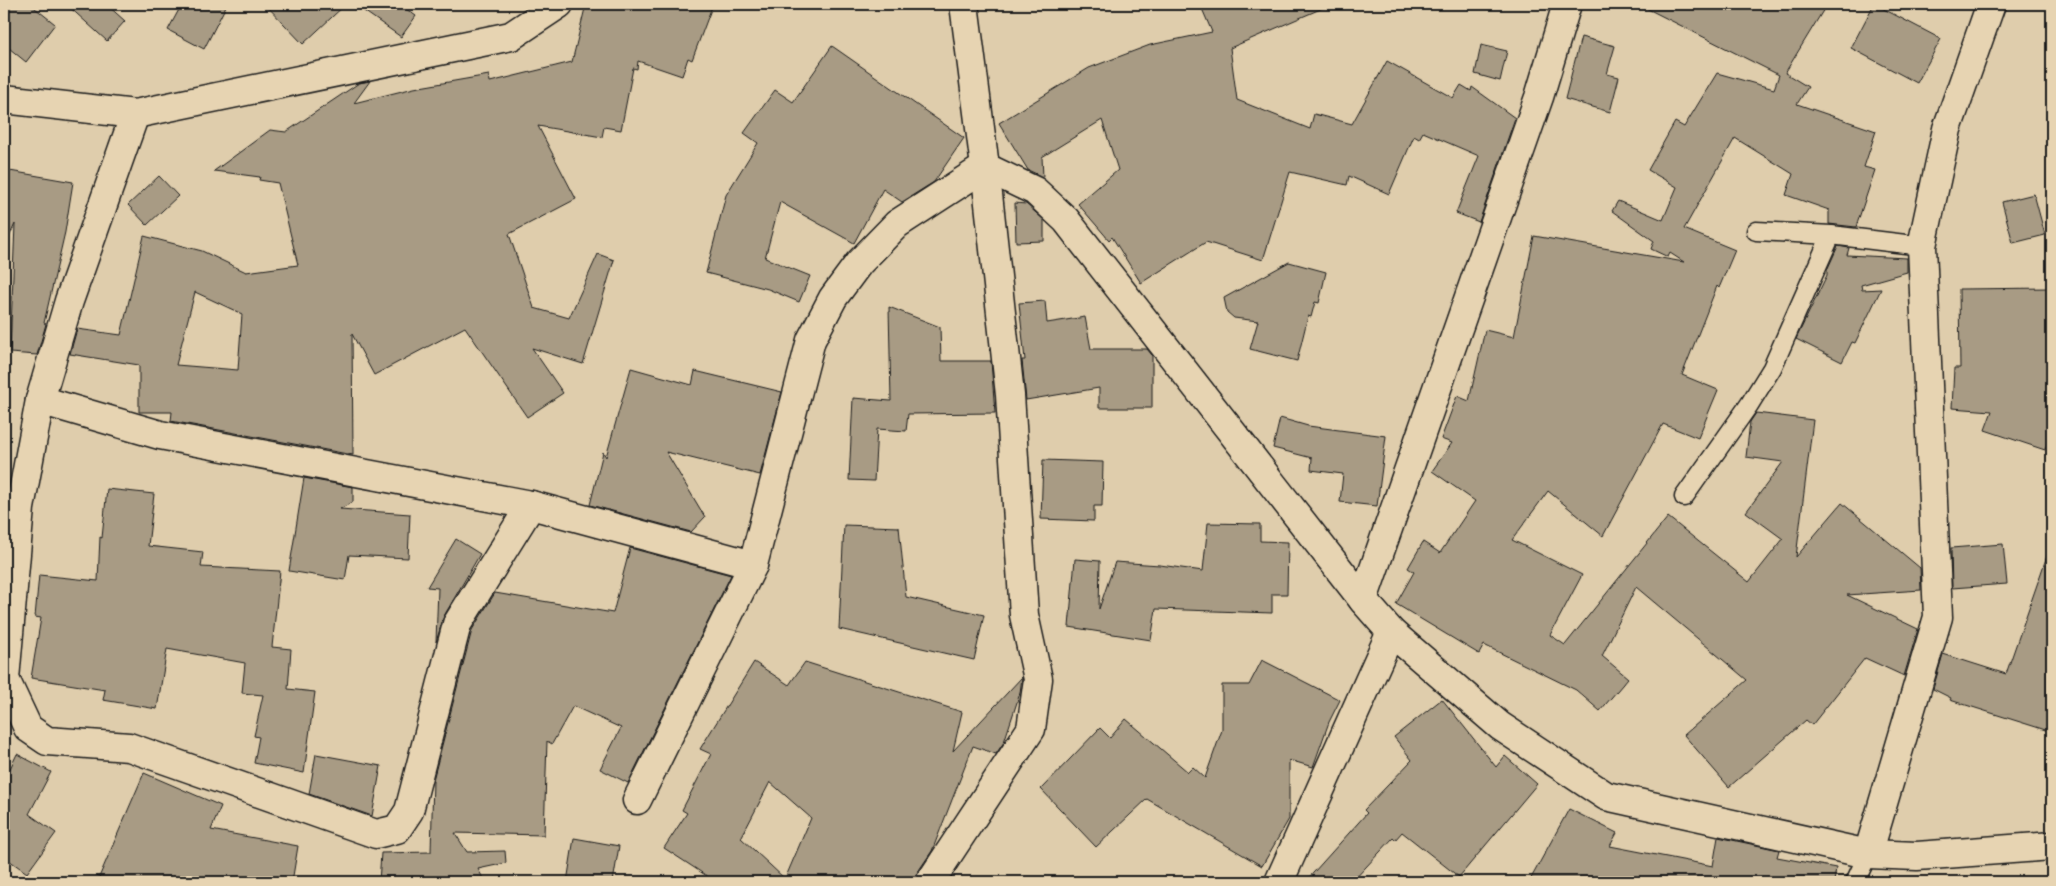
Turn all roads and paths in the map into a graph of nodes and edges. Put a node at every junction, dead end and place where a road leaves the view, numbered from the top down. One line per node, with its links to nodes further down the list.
1 (559, 4): 6 (street)
2 (964, 4): 7 (street)
3 (1566, 4): 15 (street)
4 (1991, 4): 10 (street)
5 (4, 99): 6 (street)
6 (135, 114): 11 (street)
7 (985, 168): 14 (street); 15 (street); 20 (street)
8 (1756, 231): 9 (lane)
9 (1831, 235): 10 (lane); 12 (lane)
10 (1922, 246): 19 (street)
11 (40, 400): 13 (street); 13 (street)
12 (1684, 497)
13 (531, 506): 14 (street)
14 (753, 565): 17 (street)
15 (1363, 600): 16 (street)
16 (1391, 632): 19 (street); 21 (street)
17 (638, 800)
18 (2052, 846): 19 (street)
19 (1868, 854): 22 (lane)
20 (930, 882)
21 (1279, 882)
22 (1855, 882)

